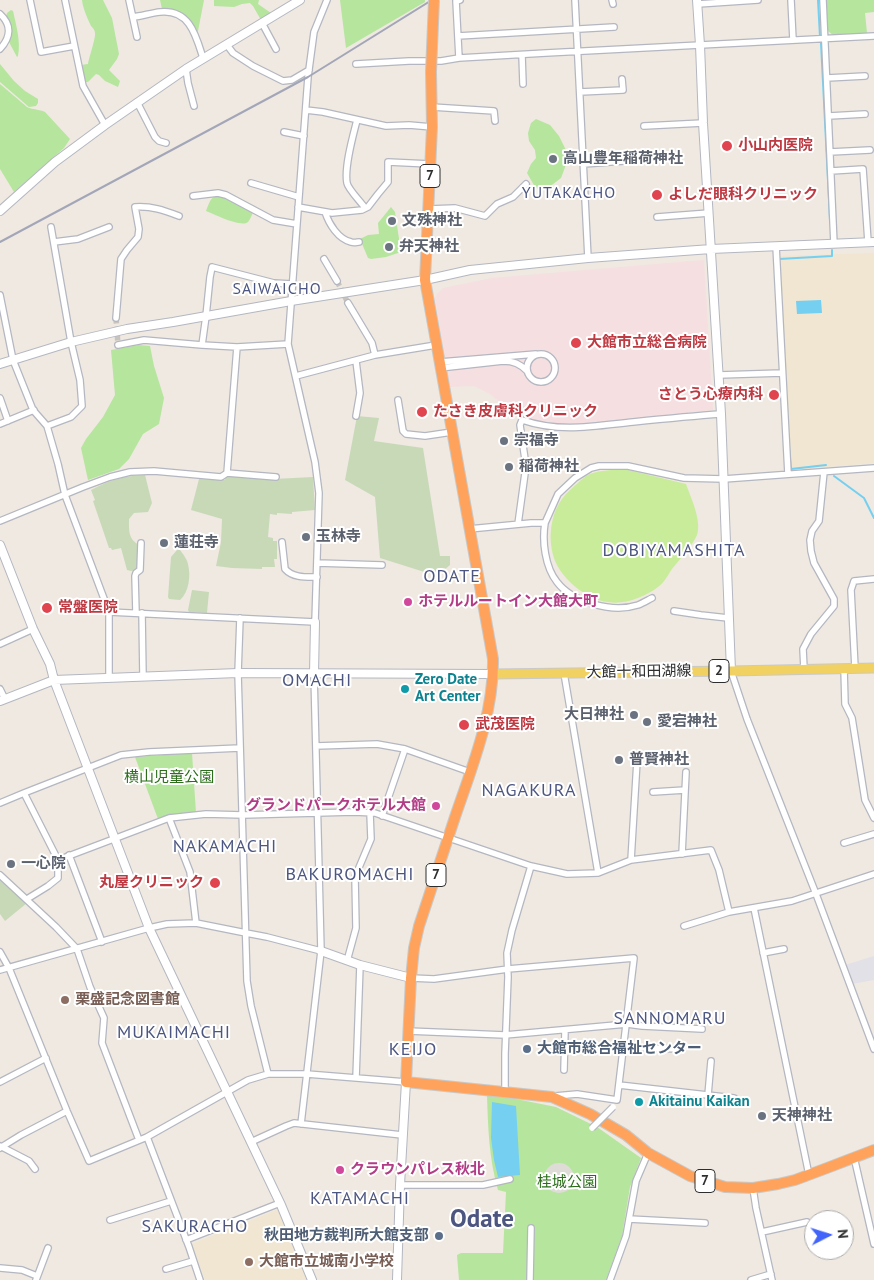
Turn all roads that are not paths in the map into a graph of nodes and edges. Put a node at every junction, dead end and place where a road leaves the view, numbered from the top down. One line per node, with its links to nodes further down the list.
1 (30, 0): 25 (street)
2 (65, 0): 25 (street)
3 (129, 0): 14 (street)
4 (297, 0): 15 (street)
5 (327, 0): 34 (street)
6 (434, 0): 42 (highway, 7, bridge)
7 (460, 0): 18 (street)
8 (575, 0): 17 (street)
9 (758, 0): 12 (street)
10 (791, 0): 22 (street)
11 (823, 0): 21 (street)
12 (698, 2): 24 (street)
13 (0, 14): 26 (street)
14 (133, 17): 20 (street); 30 (street)
15 (262, 23): 23 (street); 27 (street)
16 (614, 27): 17 (street)
17 (576, 29): 18 (street); 28 (street)
18 (458, 36): 31 (street)
19 (874, 36): 21 (street)
20 (137, 37)
21 (825, 38): 22 (street); 36 (street)
22 (793, 40): 24 (street)
23 (226, 45): 30 (street); 34 (street)
24 (700, 45): 28 (street); 48 (street)
25 (74, 46): 49 (street)
26 (0, 49)
27 (276, 49)
28 (578, 52): 29 (street); 39 (street)
29 (522, 55): 31 (street); 38 (street)
30 (204, 58): 33 (street)
31 (459, 58): 32 (street)
32 (356, 64)
33 (186, 69): 40 (street); 41 (street)
34 (309, 70): 43 (street)
35 (865, 76): 36 (street)
36 (827, 78): 45 (street)
37 (622, 79): 39 (street)
38 (523, 84)
39 (580, 92): 59 (street)
40 (137, 102): 49 (street); 54 (street)
41 (194, 106)
42 (432, 107): 47 (street); 51 (highway, 7)
43 (306, 110): 46 (street); 53 (street)
44 (865, 114): 45 (street)
45 (829, 116): 56 (street)
46 (357, 120): 51 (street); 66 (street)
47 (495, 121)
48 (703, 123): 50 (street); 70 (street)
49 (105, 125): 68 (street)
50 (644, 126)
51 (432, 127): 58 (highway, 7)
52 (284, 132): 53 (street)
53 (304, 136): 64 (street)
54 (166, 142)
55 (870, 150): 56 (street)
56 (830, 152): 60 (street)
57 (624, 161): 59 (street)
58 (430, 164): 66 (street); 67 (highway, 7)
59 (584, 164): 82 (street)
60 (831, 171): 78 (street); 79 (street)
61 (250, 183): 64 (street)
62 (526, 184): 67 (street)
63 (194, 196): 73 (street)
64 (299, 196): 65 (street)
65 (298, 207): 69 (street); 73 (street)
66 (365, 208): 69 (street)
67 (429, 209): 84 (highway, 7)
68 (0, 211)
69 (325, 212): 77 (street)
70 (708, 213): 72 (street); 81 (street)
71 (179, 216): 91 (street)
72 (657, 217)
73 (297, 224): 86 (street)
74 (51, 226): 76 (street)
75 (109, 228): 76 (street)
76 (54, 242): 92 (street)
77 (360, 242)
78 (871, 242): 79 (street)
79 (834, 244): 80 (street)
80 (776, 246): 81 (street); 105 (street)
81 (711, 249): 82 (street); 106 (street)
82 (588, 258): 84 (street)
83 (324, 259): 85 (street)
84 (425, 280): 88 (street); 95 (highway, 7)
85 (337, 281)
86 (292, 284): 88 (street); 90 (street)
87 (0, 295): 100 (street)
88 (291, 300): 90 (street); 93 (street)
89 (348, 302): 99 (street)
90 (206, 316): 92 (street); 96 (street)
91 (116, 318)
92 (71, 342): 100 (street); 115 (street)
93 (288, 344): 97 (street); 107 (street)
94 (118, 345): 96 (street)
95 (436, 345): 99 (street); 103 (highway, 7)
96 (202, 346): 97 (street)
97 (238, 347): 119 (street)
98 (536, 354): 103 (street); 104 (street); 104 (street)
99 (375, 355): 101 (street)
100 (13, 360): 102 (street); 110 (street)
101 (356, 361): 107 (street); 112 (street)
102 (0, 364)
103 (440, 365): 104 (street); 116 (highway, 7)
104 (527, 371)
105 (782, 373): 106 (street); 120 (street)
106 (719, 375): 111 (street)
107 (296, 376): 131 (street)
108 (0, 398): 113 (street)
109 (398, 400): 116 (street)
110 (34, 410): 113 (street); 115 (street)
111 (721, 414): 122 (street); 126 (street)
112 (356, 416)
113 (8, 421): 114 (street)
114 (0, 424)
115 (47, 426): 123 (street)
116 (452, 432): 127 (highway, 7)
117 (874, 468): 118 (street)
118 (824, 472): 120 (street); 147 (street)
119 (227, 473): 121 (street); 123 (street)
120 (788, 474): 122 (street)
121 (276, 477)
122 (724, 479): 125 (street); 140 (street)
123 (65, 495): 124 (street); 137 (street)
124 (0, 521)
125 (545, 523): 126 (street); 135 (street)
126 (518, 524): 127 (street)
127 (469, 529): 152 (highway, 7)
128 (282, 542): 133 (street)
129 (141, 543): 138 (street)
130 (0, 545): 142 (street)
131 (317, 563): 132 (street); 133 (street)
132 (382, 565)
133 (317, 577): 141 (street)
134 (874, 579): 145 (street)
135 (652, 598)
136 (674, 611): 140 (street)
137 (109, 612): 138 (street); 154 (street)
138 (139, 613): 139 (street); 153 (street)
139 (240, 618): 141 (street); 149 (street)
140 (728, 618): 148 (street)
141 (316, 622): 151 (street)
142 (34, 629): 143 (street); 155 (street)
143 (0, 644)
144 (844, 668): 145 (main road, 大館十和田湖線 / 2); 147 (main road, 大館十和田湖線 / 2); 174 (street)
145 (855, 668): 146 (main road, 大館十和田湖線 / 2)
146 (874, 668)
147 (804, 669): 148 (main road, 大館十和田湖線 / 2)
148 (731, 671): 150 (main road, 大館十和田湖線 / 2); 187 (street)
149 (238, 673): 151 (street); 153 (street); 159 (street)
150 (564, 673): 152 (main road, 大館十和田湖線 / 2); 184 (street)
151 (314, 674): 152 (street); 158 (street)
152 (493, 674): 163 (highway, 7)
153 (143, 677): 154 (street)
154 (108, 678): 155 (street)
155 (54, 680): 157 (street); 162 (street)
156 (0, 689): 157 (street)
157 (3, 700)
158 (316, 746): 160 (street); 169 (street)
159 (240, 748): 162 (street); 171 (street)
160 (405, 749): 163 (street); 172 (street)
161 (637, 761): 182 (street)
162 (88, 767): 167 (street); 176 (street)
163 (470, 772): 177 (highway, 7)
164 (686, 772): 165 (street)
165 (685, 790): 166 (street); 179 (street)
166 (653, 792)
167 (24, 793): 168 (street); 181 (street)
168 (0, 803)
169 (318, 813): 170 (street); 171 (street); 199 (street)
170 (370, 813): 172 (street); 201 (street)
171 (243, 815): 173 (street); 194 (street)
172 (382, 816): 177 (street)
173 (169, 818): 176 (street); 191 (street)
174 (874, 818)
175 (874, 834): 178 (street)
176 (115, 838): 180 (street); 193 (street)
177 (448, 838): 183 (street); 206 (highway, 7)
178 (844, 844)
179 (682, 854): 182 (street); 190 (street)
180 (70, 855): 181 (street); 195 (street)
181 (58, 860): 188 (street)
182 (631, 860): 184 (street)
183 (531, 866): 184 (street); 204 (street)
184 (598, 873)
185 (874, 874): 187 (street)
186 (0, 875): 188 (street)
187 (816, 894): 189 (street); 214 (street)
188 (27, 899): 196 (street)
189 (754, 908): 190 (street); 200 (street)
190 (730, 912): 192 (street)
191 (196, 923): 193 (street); 194 (street)
192 (684, 926)
193 (149, 928): 195 (street); 224 (street)
194 (246, 934): 199 (street); 218 (street)
195 (102, 942): 196 (street)
196 (77, 949): 203 (street); 235 (street)
197 (784, 949): 200 (street)
198 (0, 952): 203 (street)
199 (321, 952): 201 (street); 219 (street)
200 (763, 953): 242 (street)
201 (347, 960): 202 (street)
202 (360, 965): 206 (street); 220 (street)
203 (9, 968): 205 (street); 215 (street)
204 (508, 969): 206 (street); 207 (street); 211 (street)
205 (0, 970)
206 (411, 978): 210 (highway, 7)
207 (627, 1024): 208 (street); 209 (street); 212 (street)
208 (702, 1029)
209 (565, 1030): 211 (street); 217 (street)
210 (408, 1031): 211 (street); 222 (highway, 7)
211 (506, 1035): 225 (street)
212 (624, 1048): 213 (street); 223 (street)
213 (679, 1049)
214 (874, 1049)
215 (46, 1058): 221 (street); 230 (street)
216 (710, 1061): 226 (street)
217 (564, 1070)
218 (268, 1074): 219 (street); 224 (street)
219 (307, 1074): 220 (street); 231 (street)
220 (356, 1078): 222 (street)
221 (0, 1082)
222 (406, 1082): 225 (highway, 7); 233 (street)
223 (619, 1085): 226 (street); 229 (street)
224 (226, 1092): 234 (street); 236 (street)
225 (505, 1092): 227 (highway, 7)
226 (708, 1095): 228 (street)
227 (552, 1096): 229 (street); 239 (highway, 7)
228 (734, 1098)
229 (617, 1100): 232 (street, bridge)
230 (67, 1111): 235 (street); 237 (street)
231 (301, 1124): 233 (street); 236 (street)
232 (592, 1128)
233 (402, 1134): 244 (street)
234 (147, 1137): 235 (street); 246 (street)
235 (140, 1140)
236 (251, 1142): 247 (street)
237 (0, 1147): 241 (street)
238 (874, 1150): 240 (highway, 7)
239 (648, 1153): 245 (highway, 7); 248 (street)
240 (854, 1157): 242 (highway, 7); 255 (street)
241 (35, 1169)
242 (809, 1175): 245 (highway, 7)
243 (510, 1179): 244 (street)
244 (400, 1185): 264 (street)
245 (753, 1188): 253 (street)
246 (172, 1201): 249 (street); 254 (street)
247 (280, 1203): 254 (street); 263 (street)
248 (629, 1219): 250 (street); 266 (street)
249 (110, 1220)
250 (705, 1223)
251 (804, 1223): 253 (street)
252 (530, 1228): 265 (street)
253 (762, 1232): 260 (street)
254 (186, 1240): 257 (street)
255 (874, 1244)
256 (48, 1248): 261 (street)
257 (194, 1261): 259 (street); 262 (street)
258 (0, 1268): 261 (street)
259 (166, 1269)
260 (772, 1277): 267 (street)
261 (37, 1278)
262 (200, 1280)
263 (312, 1280)
264 (397, 1280)
265 (530, 1280)
266 (610, 1280)
267 (751, 1280)

